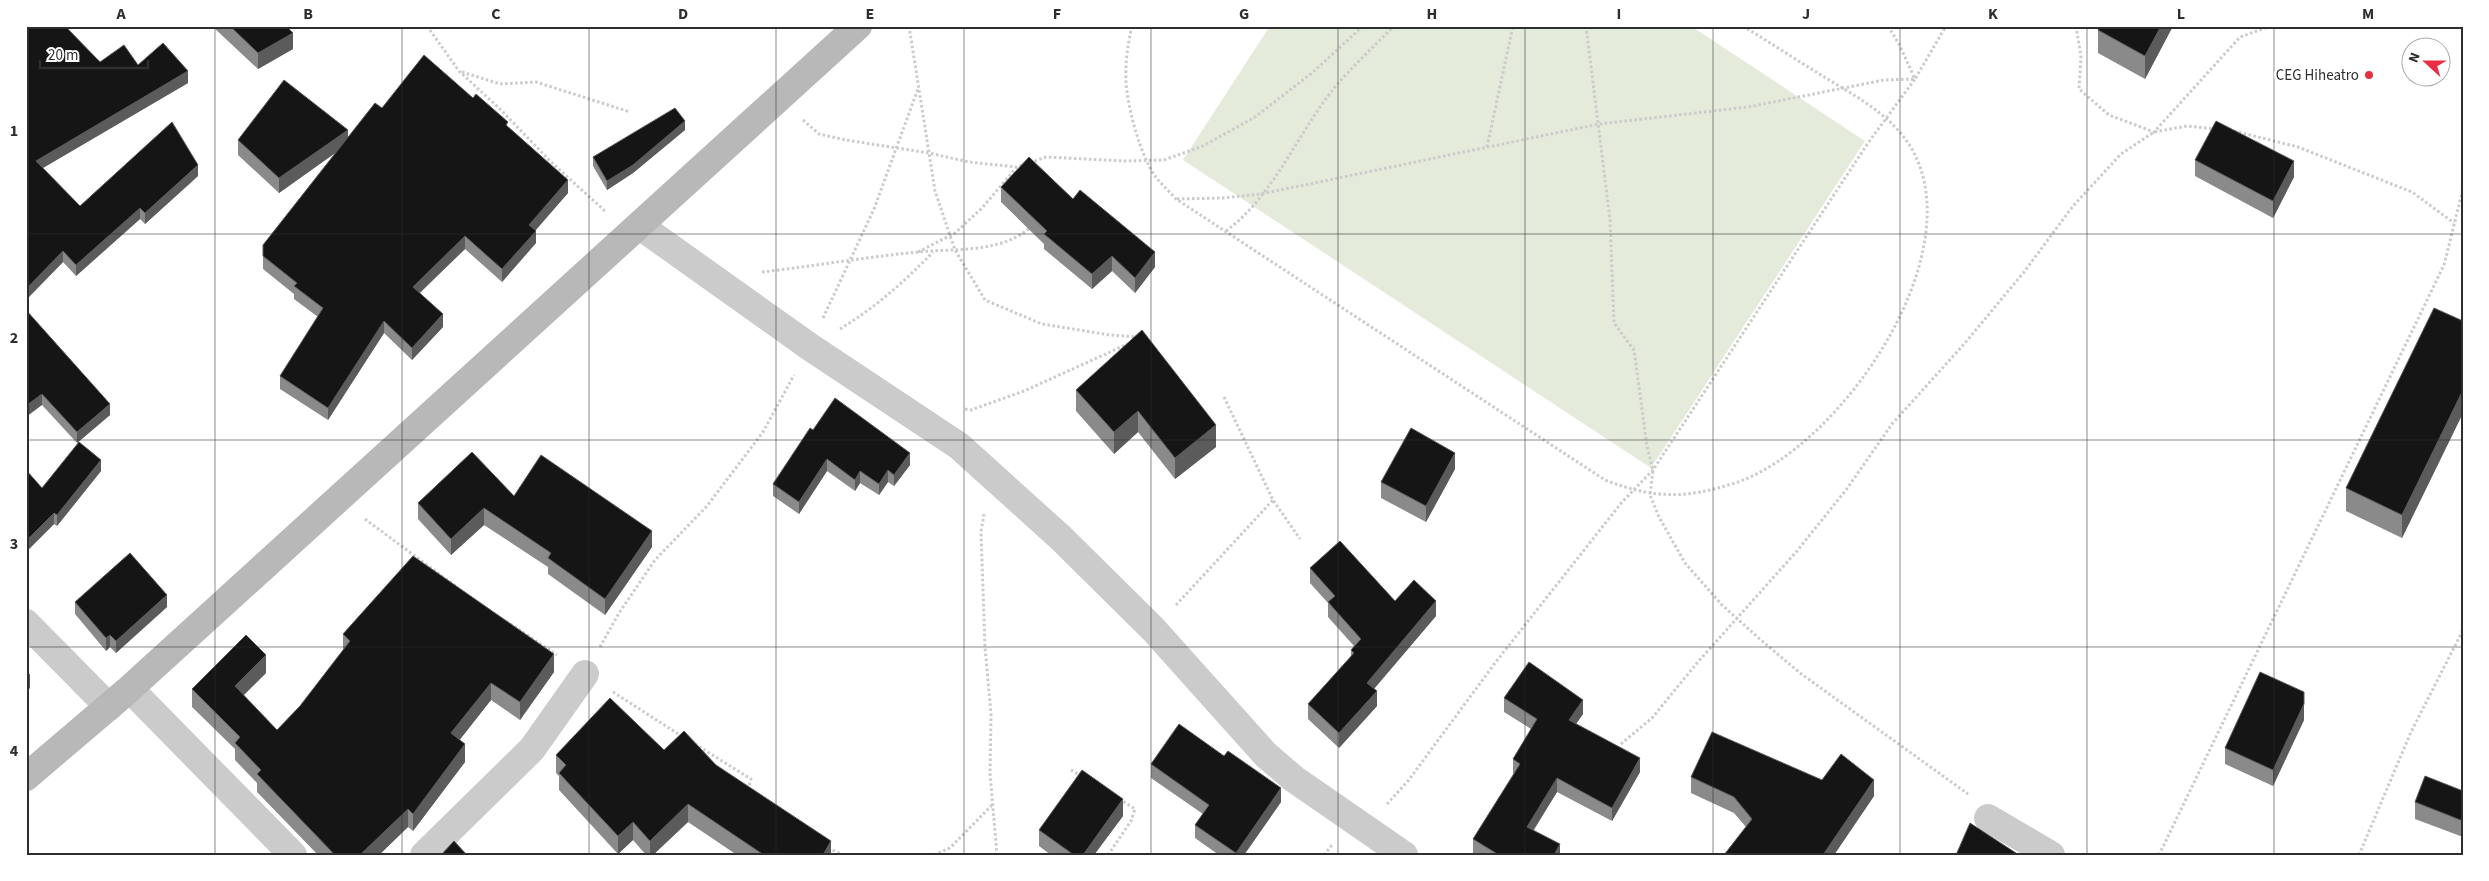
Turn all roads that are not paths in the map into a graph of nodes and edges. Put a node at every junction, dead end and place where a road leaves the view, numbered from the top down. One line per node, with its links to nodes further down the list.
1 (858, 26): 2 (street)
2 (635, 231): 5 (street); 11 (street)
3 (26, 623): 6 (street)
4 (585, 674): 10 (street)
5 (130, 689): 6 (street); 9 (street)
6 (109, 707): 7 (street)
7 (26, 777)
8 (1988, 818): 12 (street)
9 (294, 855)
10 (424, 855)
11 (1404, 855)
12 (2050, 855)

